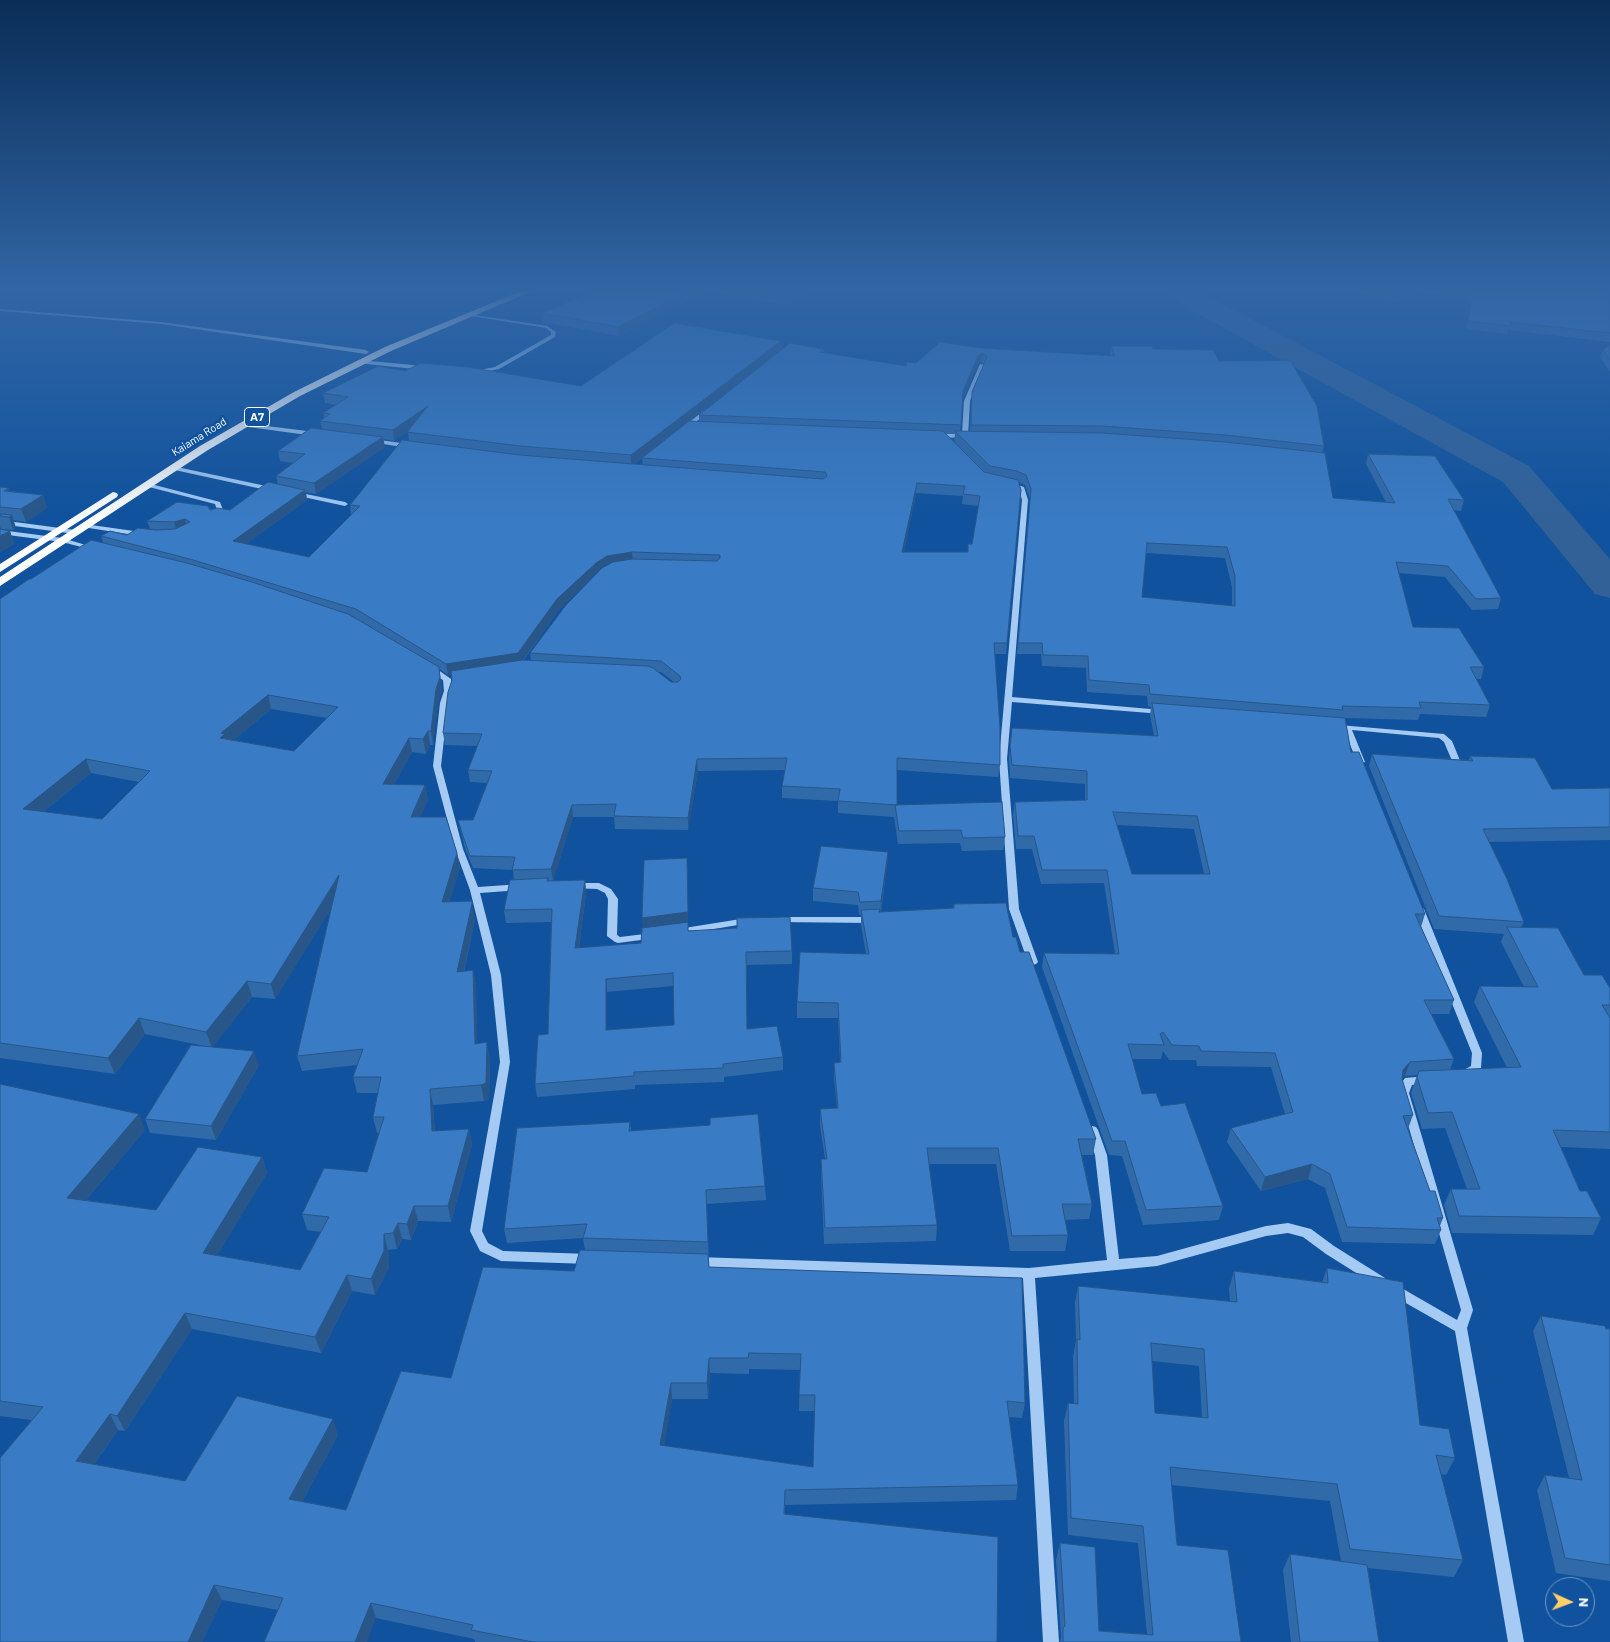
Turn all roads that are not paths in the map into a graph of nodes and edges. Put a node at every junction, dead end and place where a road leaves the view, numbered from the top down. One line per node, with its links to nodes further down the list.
1 (982, 365): 15 (street)
2 (338, 366): 31 (highway, Kaiama Road / A7)
3 (352, 366): 9 (highway, Kaiama Road / A7)
4 (395, 366): 6 (street)
5 (501, 366): 7 (street)
6 (429, 369)
7 (468, 373)
8 (716, 404): 10 (street)
9 (243, 425): 13 (street); 21 (highway, Kaiama Road / A7)
10 (686, 427): 11 (street); 12 (street)
11 (696, 428)
12 (678, 433)
13 (322, 435)
14 (925, 436): 17 (street)
15 (965, 436): 16 (street); 17 (street)
16 (975, 436)
17 (945, 437): 19 (street)
18 (360, 440): 20 (street)
19 (951, 444)
20 (417, 447)
21 (172, 468): 23 (highway, Kaiama Road / A7); 24 (street)
22 (1000, 483): 38 (street)
23 (147, 485): 27 (street); 29 (highway, Kaiama Road / A7)
24 (278, 490)
25 (287, 492): 26 (street)
26 (345, 504)
27 (215, 517)
28 (0, 522): 31 (street)
29 (84, 526): 31 (highway, Kaiama Road / A7); 32 (street)
30 (0, 532): 33 (street)
31 (60, 535): 33 (highway, Kaiama Road / A7); 34 (street); 36 (highway, Kaiama Road / A7)
32 (150, 535)
33 (46, 538): 35 (highway, Kaiama Road / A7)
34 (100, 550)
35 (0, 569)
36 (0, 582)
37 (419, 662): 44 (street)
38 (1008, 698): 39 (street); 47 (street)
39 (1168, 712)
40 (1459, 768): 41 (street)
41 (1365, 773)
42 (532, 886): 44 (street)
43 (561, 886): 46 (street)
44 (476, 890): 51 (street)
45 (1416, 899): 48 (street)
46 (882, 920)
47 (1036, 973)
48 (1457, 1079)
49 (1438, 1080): 55 (street)
50 (1088, 1118): 53 (street)
51 (601, 1259)
52 (680, 1262): 54 (street)
53 (1114, 1265): 54 (street); 55 (street)
54 (1029, 1273): 56 (street)
55 (1461, 1328): 57 (street)
56 (1051, 1642)
57 (1516, 1642)

